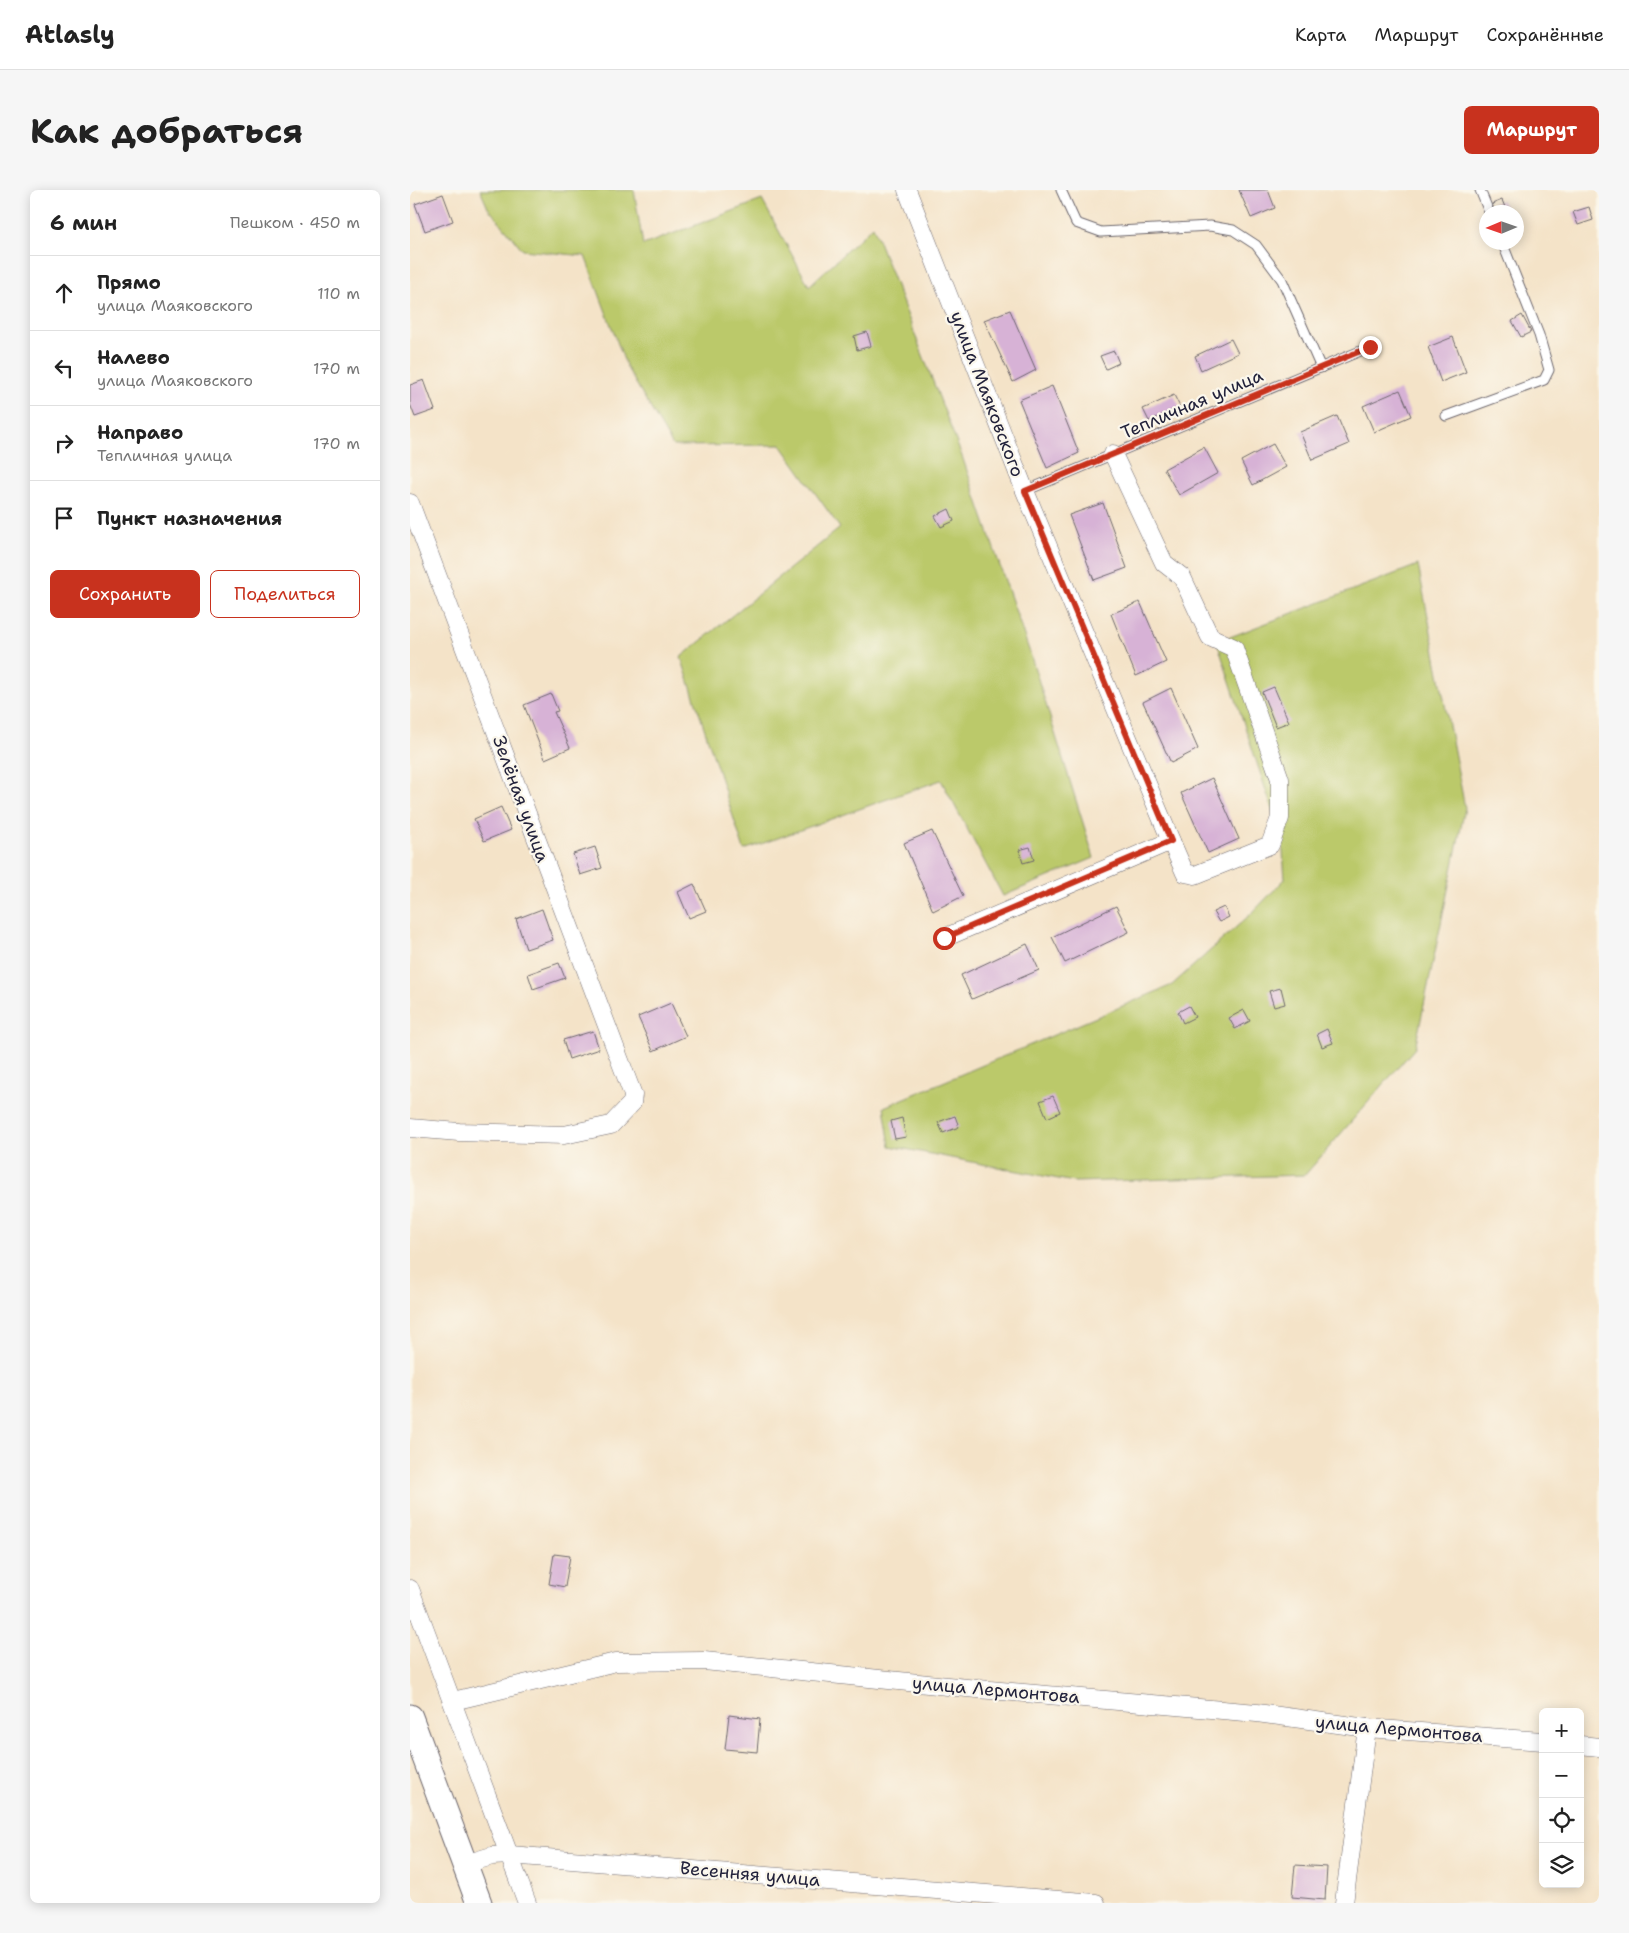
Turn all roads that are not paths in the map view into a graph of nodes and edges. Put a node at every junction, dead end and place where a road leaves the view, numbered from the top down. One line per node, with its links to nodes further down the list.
1 (907, 190): 10 (street, улица Маяковского)
2 (1061, 190): 7 (lane)
3 (1480, 190): 4 (lane)
4 (1487, 205)
5 (1505, 250): 8 (lane)
6 (1370, 347): 7 (lane, Тепличная улица)
7 (1321, 368): 9 (lane, Тепличная улица)
8 (1446, 416)
9 (1113, 454): 10 (lane, Тепличная улица); 12 (street, улица Маяковского)
10 (1025, 491): 12 (street, улица Маяковского)
11 (410, 503): 14 (street, Зелёная улица)
12 (1171, 841): 13 (street)
13 (944, 938)
14 (410, 1128)
15 (410, 1589): 16 (street)
16 (453, 1701): 18 (street, улица Лермонтова); 22 (street)
17 (410, 1717): 23 (street)
18 (1367, 1728): 19 (street, улица Лермонтова); 27 (street)
19 (1539, 1741)
20 (1584, 1745): 21 (street)
21 (1599, 1747)
22 (510, 1854): 23 (street, Весенняя улица); 25 (street); 26 (street, Весенняя улица)
23 (465, 1864): 24 (street)
24 (479, 1903)
25 (527, 1903)
26 (1096, 1903)
27 (1344, 1903)

